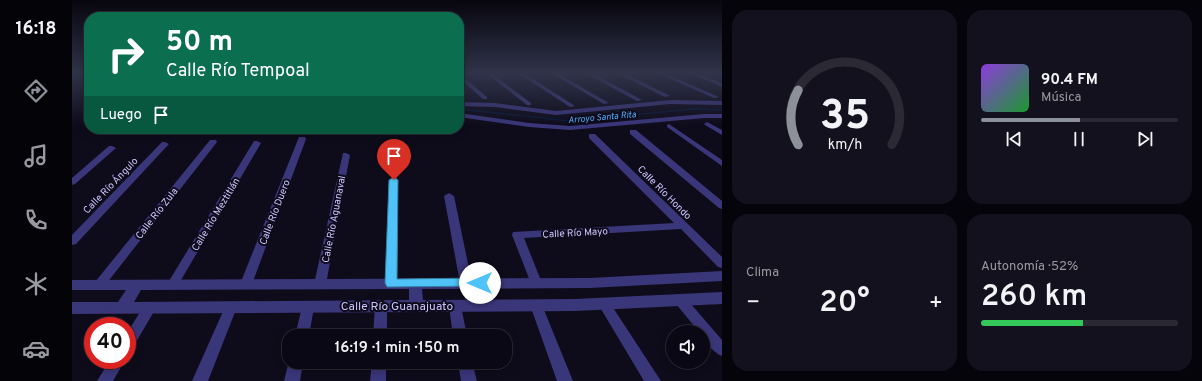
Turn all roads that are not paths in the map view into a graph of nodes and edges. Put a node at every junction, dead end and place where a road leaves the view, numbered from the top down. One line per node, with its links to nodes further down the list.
1 (477, 91): 10 (street)
2 (512, 91): 15 (street)
3 (548, 91): 16 (street)
4 (585, 91): 12 (street)
5 (622, 91): 11 (street)
6 (656, 91): 8 (street)
7 (701, 91): 9 (street)
8 (667, 96)
9 (716, 97)
10 (485, 98)
11 (639, 100)
12 (606, 103)
13 (722, 103): 14 (street)
14 (464, 104)
15 (529, 104)
16 (572, 106)
17 (464, 116): 18 (street)
18 (722, 116)
19 (707, 124): 22 (street)
20 (669, 126): 30 (street)
21 (633, 132): 34 (street)
22 (722, 133)
23 (592, 136): 35 (street, Calle Río Hondo)
24 (302, 139): 45 (street, Calle Río Duero)
25 (213, 142): 48 (street, Calle Río Zula)
26 (257, 143): 44 (street, Calle Río Meztitlán)
27 (165, 144): 36 (street, Calle Río Ángulo)
28 (112, 148): 32 (street)
29 (346, 155): 46 (street, Calle Río Aguanaval)
30 (722, 164)
31 (394, 180): 39 (street)
32 (72, 182)
33 (450, 196): 41 (street)
34 (722, 206)
35 (683, 226): 37 (street, Calle Río Hondo); 42 (street, Calle Río Mayo)
36 (72, 241)
37 (722, 264)
38 (722, 276): 42 (street)
39 (391, 283): 40 (street); 46 (street)
40 (415, 283): 41 (street); 53 (street)
41 (466, 283): 42 (street)
42 (536, 283)
43 (137, 284): 44 (street); 48 (street); 59 (street)
44 (172, 284): 45 (street)
45 (246, 284): 46 (street)
46 (320, 284)
47 (72, 285): 48 (street)
48 (99, 285)
49 (722, 298): 50 (street, Calle Río Guanajuato)
50 (680, 300): 51 (street, Calle Río Guanajuato); 65 (street)
51 (604, 304): 55 (street, Calle Río Guanajuato); 76 (street)
52 (381, 306): 53 (street, Calle Río Guanajuato); 57 (street, Calle Río Guanajuato); 62 (street)
53 (416, 306): 54 (street, Calle Río Guanajuato)
54 (455, 306): 55 (street, Calle Río Guanajuato); 63 (street)
55 (536, 306): 75 (street)
56 (231, 307): 57 (street, Calle Río Guanajuato); 60 (street, Calle Río Guanajuato); 71 (street)
57 (308, 307): 61 (street)
58 (72, 308): 59 (street, Calle Río Guanajuato)
59 (122, 308): 60 (street, Calle Río Guanajuato)
60 (150, 308): 64 (street)
61 (303, 329)
62 (380, 329)
63 (459, 329)
64 (136, 331)
65 (722, 350)
66 (112, 369): 70 (street)
67 (295, 369): 72 (street)
68 (379, 369): 73 (street)
69 (466, 369): 74 (street)
70 (105, 381)
71 (200, 381)
72 (292, 381)
73 (378, 381)
74 (469, 381)
75 (565, 381)
76 (653, 381)

